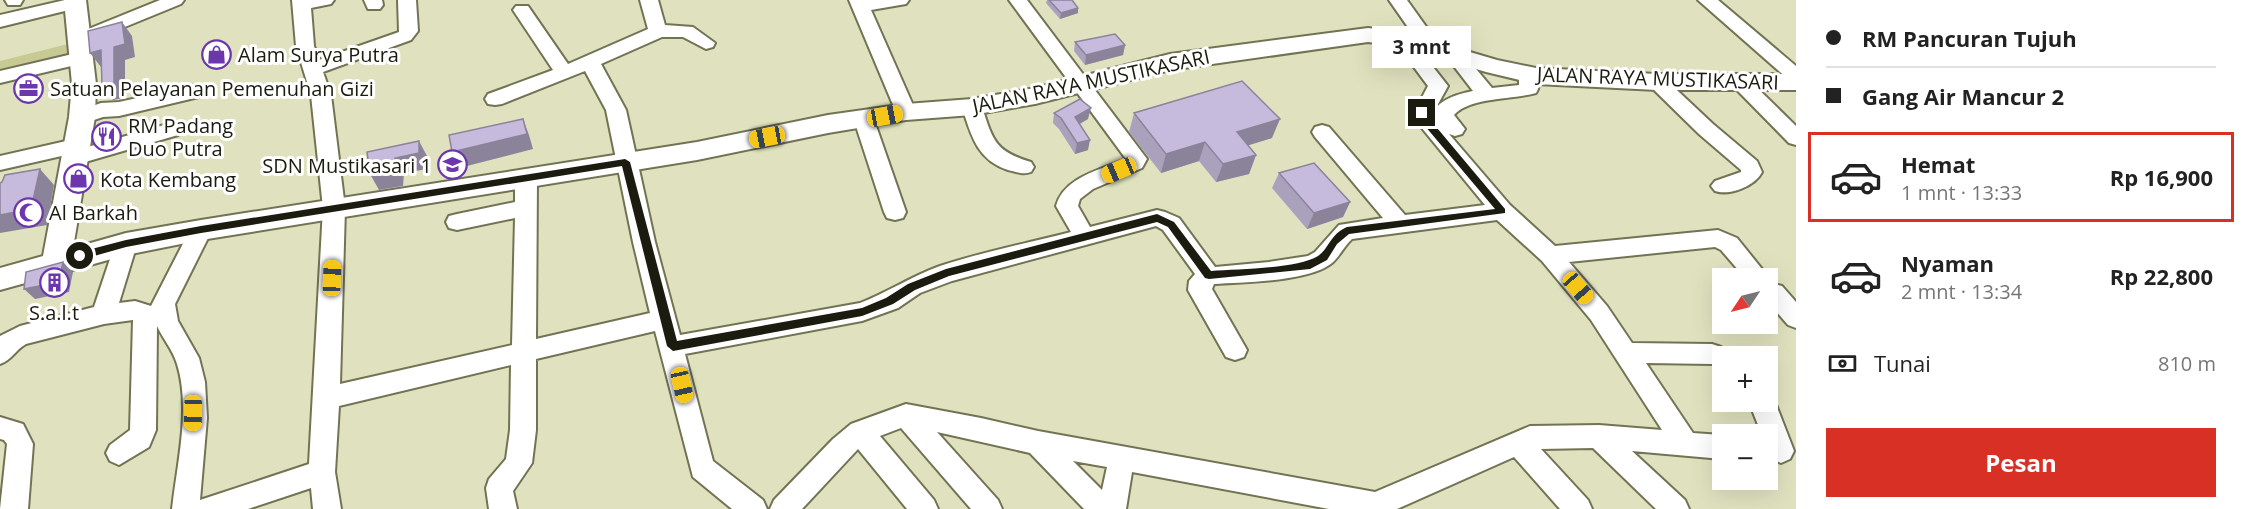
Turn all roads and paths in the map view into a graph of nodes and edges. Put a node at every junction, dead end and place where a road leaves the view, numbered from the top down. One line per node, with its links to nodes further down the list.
1 (175, 0): 17 (street)
2 (325, 0): 10 (street)
3 (407, 0): 20 (street)
4 (900, 0): 11 (street)
5 (1018, 0): 25 (street)
6 (1398, 0): 18 (street)
7 (1707, 0): 23 (street)
8 (651, 1): 14 (street)
9 (75, 2): 13 (street); 17 (main road)
10 (302, 2): 20 (street)
11 (859, 4): 33 (street)
12 (522, 10): 21 (street)
13 (0, 21)
14 (658, 31): 16 (street); 19 (street)
15 (1402, 39): 18 (main road, JALAN RAYA MUSTIKASARI); 25 (main road, JALAN RAYA MUSTIKASARI); 48 (street)
16 (706, 43)
17 (80, 48): 24 (street); 34 (main road)
18 (1444, 53): 22 (main road, JALAN RAYA MUSTIKASARI); 30 (street)
19 (590, 62): 21 (street); 41 (street)
20 (314, 68): 47 (street)
21 (563, 71): 31 (street)
22 (1529, 75): 26 (main road, JALAN RAYA MUSTIKASARI); 30 (street)
23 (1796, 76)
24 (0, 77)
25 (1082, 82): 32 (main road, JALAN RAYA MUSTIKASARI); 53 (street)
26 (1657, 82): 28 (main road, JALAN RAYA MUSTIKASARI); 45 (street)
27 (1796, 82): 28 (main road, JALAN RAYA MUSTIKASARI)
28 (1742, 84): 39 (street)
29 (196, 91): 34 (street)
30 (1487, 95): 36 (street)
31 (495, 99)
32 (972, 107): 33 (main road, JALAN RAYA MUSTIKASARI); 43 (street)
33 (906, 112): 35 (main road, JALAN RAYA MUSTIKASARI)
34 (82, 117): 40 (main road)
35 (864, 120): 41 (main road, JALAN RAYA MUSTIKASARI); 49 (street)
36 (1455, 129)
37 (171, 130): 40 (street)
38 (1322, 132): 51 (street)
39 (1796, 138)
40 (75, 152): 42 (street); 56 (main road)
41 (625, 162): 44 (main road, JALAN RAYA MUSTIKASARI); 63 (street)
42 (0, 163)
43 (1024, 168)
44 (526, 179): 46 (street); 47 (main road, JALAN RAYA MUSTIKASARI)
45 (1722, 186)
46 (527, 207): 50 (street); 66 (street)
47 (334, 208): 52 (main road, JALAN RAYA MUSTIKASARI); 70 (street)
48 (1502, 211): 51 (street); 55 (street)
49 (895, 212)
50 (457, 222)
51 (1400, 224): 58 (street)
52 (201, 230): 54 (main road, JALAN RAYA MUSTIKASARI); 87 (street)
53 (1085, 237): 58 (street); 64 (street)
54 (126, 243): 56 (main road, JALAN RAYA MUSTIKASARI); 61 (street)
55 (1550, 255): 57 (street); 67 (street)
56 (56, 262): 59 (main road, JALAN RAYA MUSTIKASARI)
57 (1754, 268)
58 (1209, 276): 65 (street)
59 (0, 279)
60 (1778, 293): 62 (street)
61 (104, 314): 68 (street); 81 (street)
62 (1796, 318)
63 (665, 319): 64 (street); 66 (street)
64 (673, 346): 90 (street)
65 (1235, 351)
66 (524, 353): 70 (street); 89 (street)
67 (1627, 353): 69 (street); 78 (street)
68 (0, 354)
69 (1712, 354)
70 (327, 398): 83 (street)
71 (1766, 412): 80 (street)
72 (906, 415): 74 (street); 76 (street); 92 (street)
73 (0, 428): 86 (street)
74 (860, 432): 85 (street); 91 (street)
75 (1599, 436): 77 (street); 78 (street); 96 (street)
76 (1038, 443): 82 (street); 93 (street)
77 (1518, 443): 82 (street); 95 (street)
78 (1686, 444): 79 (street)
79 (1712, 446)
80 (1781, 451)
81 (119, 453)
82 (1122, 457): 94 (street)
83 (322, 472): 84 (street); 88 (street)
84 (215, 508)
85 (788, 508)
86 (14, 509)
87 (186, 509)
88 (327, 509)
89 (503, 509)
90 (753, 509)
91 (924, 509)
92 (988, 509)
93 (1102, 509)
94 (1112, 509)
95 (1578, 509)
96 (1675, 509)

